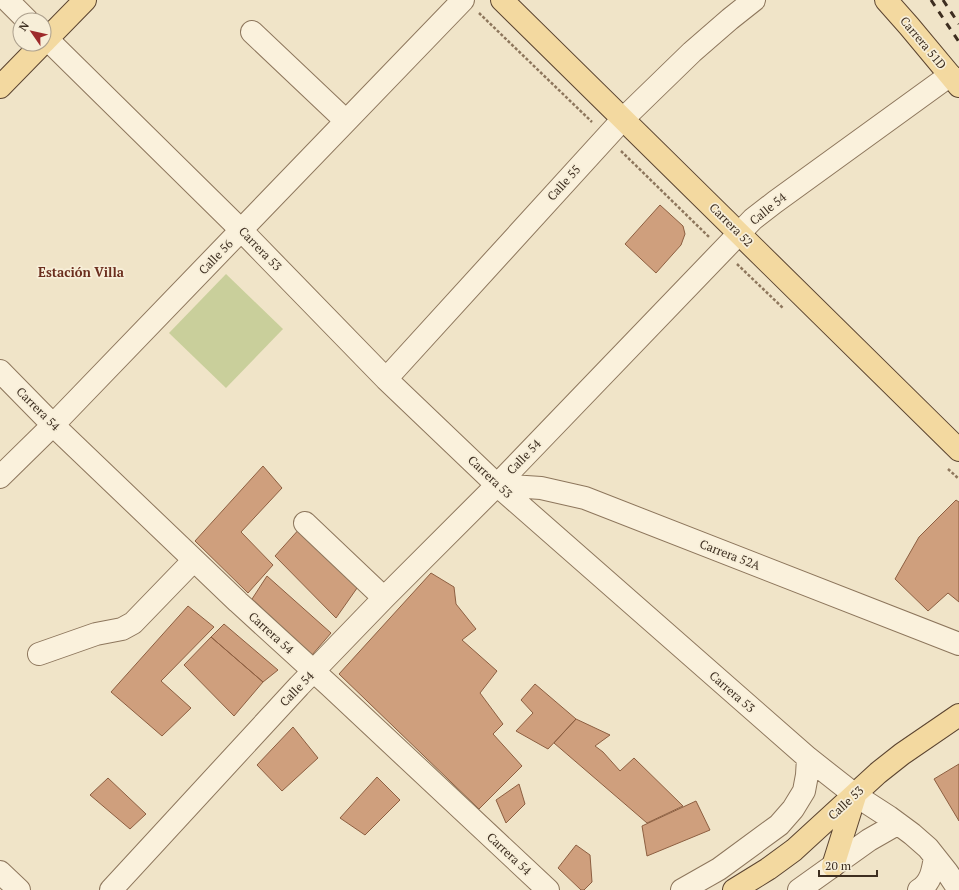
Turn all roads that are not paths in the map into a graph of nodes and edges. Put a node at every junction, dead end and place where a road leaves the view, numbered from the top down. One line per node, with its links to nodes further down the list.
1 (7, 0): 7 (street)
2 (85, 0): 8 (main road)
3 (463, 0): 15 (street, Calle 56)
4 (502, 0): 14 (main road, Carrera 52)
5 (754, 0): 14 (street, Calle 55)
6 (886, 0): 12 (main road, Carrera 51D)
7 (19, 12)
8 (52, 32)
9 (252, 32): 15 (street)
10 (52, 48): 16 (street, Carrera 53)
11 (33, 52): 13 (main road)
12 (955, 81): 17 (street, Calle 54)
13 (0, 88)
14 (623, 119): 17 (main road, Carrera 52); 19 (street, Calle 55)
15 (346, 121): 16 (street, Calle 56)
16 (241, 230): 19 (street, Carrera 53); 20 (street, Calle 56)
17 (739, 234): 21 (main road, Carrera 52); 23 (street, Calle 54)
18 (0, 371): 20 (street, Carrera 54)
19 (386, 378): 23 (street, Carrera 53)
20 (53, 424): 22 (street, Calle 56); 25 (street, Carrera 54)
21 (959, 450)
22 (0, 477)
23 (497, 485): 26 (street, Calle 54); 27 (street, Carrera 52A); 31 (street, Carrera 53)
24 (305, 523): 26 (street)
25 (194, 560): 28 (street); 29 (street, Carrera 54)
26 (384, 598): 29 (street, Calle 54)
27 (959, 644)
28 (39, 654)
29 (313, 672): 39 (street, Calle 54); 40 (street, Carrera 54)
30 (959, 715): 32 (main road, Calle 53)
31 (808, 758): 32 (street, Carrera 53); 36 (street)
32 (855, 795): 33 (street, Carrera 53); 35 (main road); 42 (main road, Calle 53)
33 (897, 824): 34 (street, Carrera 53); 35 (street)
34 (935, 857): 44 (street); 45 (street, Carrera 53)
35 (833, 866): 43 (street)
36 (718, 869): 41 (street); 42 (street)
37 (0, 872): 38 (street)
38 (19, 890)
39 (111, 890)
40 (548, 890)
41 (682, 890)
42 (732, 890)
43 (799, 890)
44 (919, 890)
45 (959, 890)

